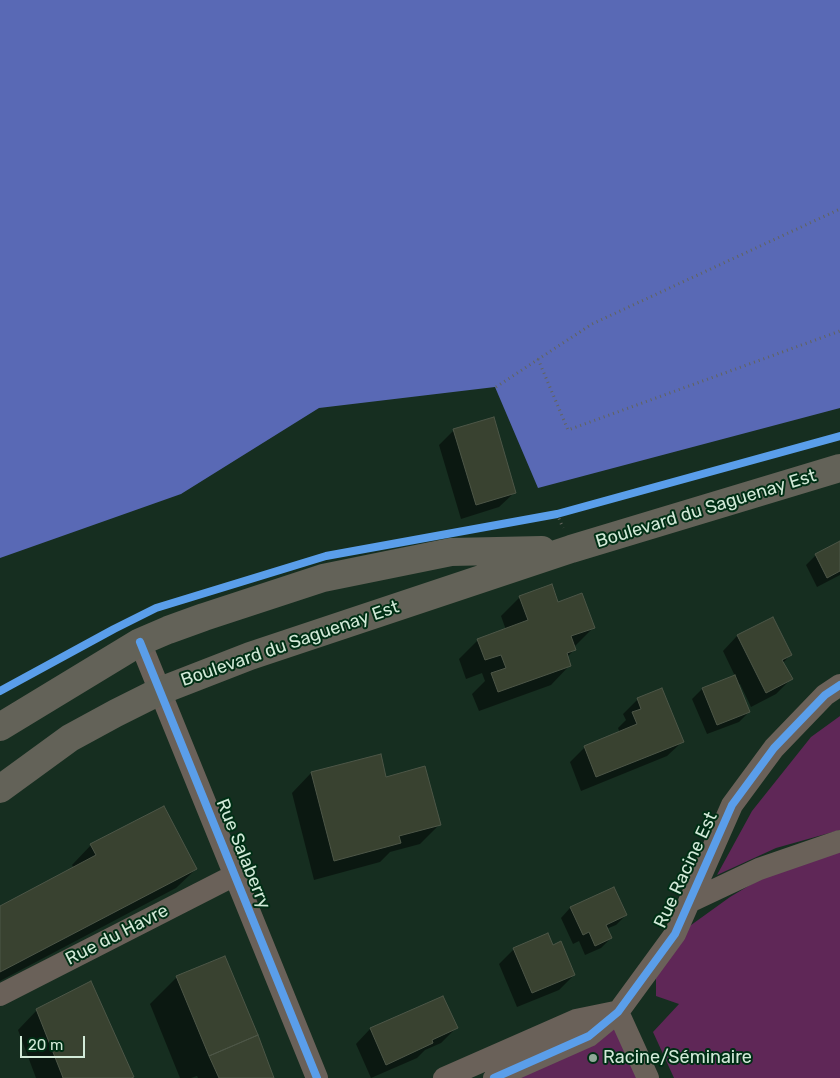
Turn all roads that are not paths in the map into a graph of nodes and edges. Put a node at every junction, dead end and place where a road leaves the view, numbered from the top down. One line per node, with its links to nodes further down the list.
1 (840, 468): 2 (main road, Boulevard du Saguenay Est)
2 (571, 549): 3 (main road, Boulevard du Saguenay Est); 5 (main road, Boulevard du Saguenay Est)
3 (140, 642): 5 (street, Rue Salaberry); 6 (main road, Boulevard du Saguenay Est)
4 (840, 685): 10 (street, Rue Racine Est)
5 (160, 691): 7 (main road, Boulevard du Saguenay Est); 9 (street, Rue Salaberry)
6 (0, 727)
7 (0, 790)
8 (840, 841): 10 (street)
9 (235, 875): 11 (street, Rue du Havre); 13 (street, Rue Salaberry)
10 (689, 902): 12 (street, Rue Racine Est)
11 (0, 995)
12 (618, 1012): 14 (street); 15 (street, Rue Racine Est); 16 (street)
13 (317, 1078)
14 (444, 1078)
15 (494, 1078)
16 (648, 1078)

